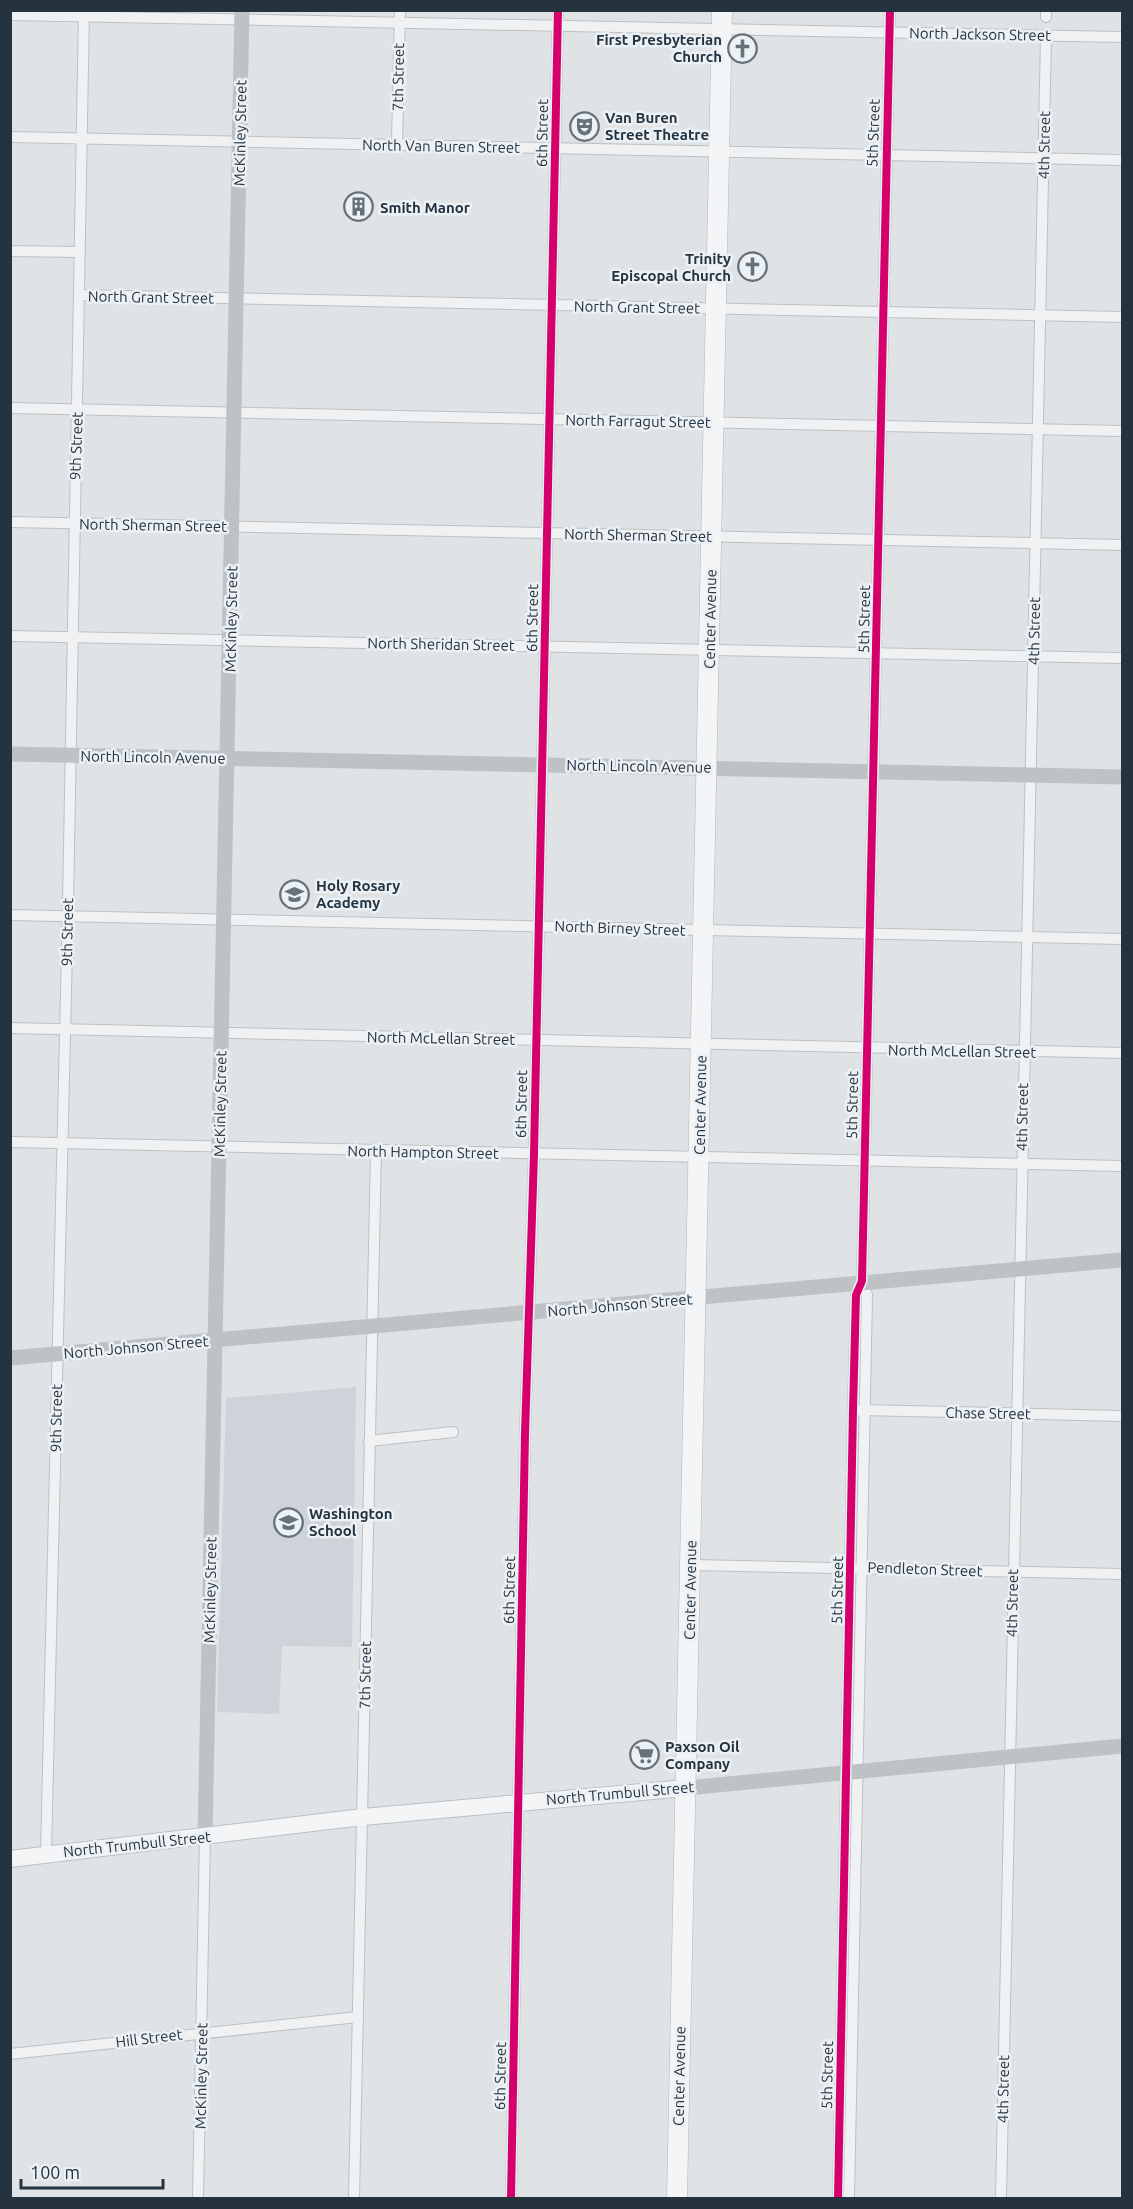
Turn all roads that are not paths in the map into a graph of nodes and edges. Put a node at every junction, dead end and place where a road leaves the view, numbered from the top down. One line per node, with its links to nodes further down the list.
1 (558, 10): 8 (street, 6th Street)
2 (890, 10): 9 (street, 5th Street)
3 (84, 13): 4 (street, North Jackson Street); 5 (street, North Jackson Street); 13 (street, 9th Street)
4 (242, 14): 6 (street, North Jackson Street); 14 (street, McKinley Street)
5 (10, 15)
6 (400, 16): 8 (street, North Jackson Street); 15 (street, 7th Street)
7 (722, 20): 8 (street, North Jackson Street); 9 (street, North Jackson Street); 17 (highway, Center Avenue)
8 (558, 25): 16 (street, 6th Street)
9 (890, 32): 10 (street, North Jackson Street); 18 (street, 5th Street)
10 (1046, 36): 11 (street, North Jackson Street); 19 (street, 4th Street)
11 (1122, 37)
12 (10, 137): 13 (street, North Van Buren Street)
13 (82, 138): 14 (street, North Van Buren Street); 22 (street, 9th Street)
14 (240, 141): 15 (street, North Van Buren Street); 24 (street, McKinley Street)
15 (397, 144): 16 (street, North Van Buren Street)
16 (555, 148): 17 (street, North Van Buren Street); 25 (street, 6th Street)
17 (719, 152): 18 (street, North Van Buren Street); 26 (highway, Center Avenue)
18 (886, 155): 19 (street, North Van Buren Street); 27 (street, 5th Street)
19 (1044, 158): 20 (street, North Van Buren Street); 28 (street, 4th Street)
20 (1122, 160)
21 (10, 251): 22 (street)
22 (80, 252): 23 (street, 9th Street)
23 (79, 295): 24 (street, North Grant Street); 31 (street, 9th Street)
24 (237, 299): 25 (street, North Grant Street); 32 (street, McKinley Street)
25 (552, 306): 26 (street, North Grant Street); 33 (street, 6th Street)
26 (715, 308): 27 (street, North Grant Street); 34 (highway, Center Avenue)
27 (883, 313): 28 (street, North Grant Street); 35 (street, 5th Street)
28 (1042, 316): 29 (street, North Grant Street); 36 (street, 4th Street)
29 (1122, 317)
30 (10, 408): 31 (street, North Farragut Street)
31 (77, 410): 32 (street, North Farragut Street); 39 (street, 9th Street)
32 (235, 412): 33 (street, North Farragut Street); 40 (street, McKinley Street)
33 (550, 419): 34 (street, North Farragut Street); 41 (street, 6th Street)
34 (713, 422): 35 (street, North Farragut Street); 42 (highway, Center Avenue)
35 (880, 426): 36 (street, North Farragut Street); 43 (street, 5th Street)
36 (1038, 429): 37 (street, North Farragut Street); 44 (street, 4th Street)
37 (1122, 431)
38 (10, 522): 39 (street, North Sherman Street)
39 (74, 523): 40 (street, North Sherman Street); 47 (street, 9th Street)
40 (232, 527): 41 (street, North Sherman Street); 48 (street, McKinley Street)
41 (547, 533): 42 (street, North Sherman Street); 49 (street, 6th Street)
42 (712, 536): 43 (street, North Sherman Street); 50 (highway, Center Avenue)
43 (879, 539): 44 (street, North Sherman Street); 51 (street, 5th Street)
44 (1036, 543): 45 (street, North Sherman Street); 52 (street, 4th Street)
45 (1122, 545)
46 (10, 636): 47 (street, North Sheridan Street)
47 (72, 637): 48 (street, North Sheridan Street); 55 (street, 9th Street)
48 (230, 640): 49 (street, North Sheridan Street); 56 (street, McKinley Street)
49 (545, 646): 50 (street, North Sheridan Street); 57 (street, 6th Street)
50 (709, 650): 51 (street, North Sheridan Street); 58 (highway, Center Avenue)
51 (877, 653): 52 (street, North Sheridan Street); 59 (street, 5th Street)
52 (1034, 656): 53 (street, North Sheridan Street); 60 (street, 4th Street)
53 (1122, 658)
54 (10, 754): 55 (street, North Lincoln Avenue)
55 (70, 755): 56 (street, North Lincoln Avenue); 63 (street, 9th Street)
56 (227, 758): 57 (street, North Lincoln Avenue); 64 (street, McKinley Street)
57 (541, 764): 58 (street, North Lincoln Avenue); 65 (street, 6th Street)
58 (708, 768): 59 (street, North Lincoln Avenue); 66 (highway, Center Avenue)
59 (874, 771): 60 (street, North Lincoln Avenue); 67 (street, 5th Street)
60 (1032, 775): 61 (street, North Lincoln Avenue); 68 (street, 4th Street)
61 (1122, 777)
62 (10, 915): 63 (street, North Birney Street)
63 (68, 917): 64 (street, North Birney Street); 71 (street, 9th Street)
64 (225, 920): 65 (street, North Birney Street); 72 (street, McKinley Street)
65 (539, 926): 66 (street, North Birney Street); 73 (street, 6th Street)
66 (704, 931): 67 (street, North Birney Street); 74 (highway, Center Avenue)
67 (869, 933): 68 (street, North Birney Street); 75 (street, 5th Street)
68 (1027, 938): 69 (street, North Birney Street); 76 (street, 4th Street)
69 (1122, 939)
70 (10, 1028): 71 (street, North McLellan Street)
71 (65, 1029): 72 (street, North McLellan Street); 79 (street, 9th Street)
72 (222, 1034): 73 (street, North McLellan Street); 80 (street, McKinley Street)
73 (536, 1040): 74 (street, North McLellan Street); 82 (street, 6th Street)
74 (701, 1045): 75 (street, North McLellan Street); 83 (highway, Center Avenue)
75 (866, 1049): 76 (street, North McLellan Street); 84 (street, 5th Street)
76 (1024, 1052): 77 (street, North McLellan Street); 85 (street, 4th Street)
77 (1122, 1053)
78 (10, 1142): 79 (street, North Hampton Street)
79 (62, 1144): 80 (street, North Hampton Street); 94 (street, 9th Street)
80 (220, 1147): 81 (street, North Hampton Street); 93 (street, McKinley Street)
81 (376, 1151): 82 (street, North Hampton Street); 92 (street, 7th Street)
82 (534, 1154): 83 (street, North Hampton Street); 91 (street, 6th Street)
83 (699, 1158): 84 (street, North Hampton Street); 90 (highway, Center Avenue)
84 (864, 1161): 85 (street, North Hampton Street); 89 (street, 5th Street)
85 (1022, 1165): 86 (street, North Hampton Street); 88 (street, 4th Street)
86 (1122, 1166)
87 (1122, 1260): 88 (street, North Johnson Street)
88 (1019, 1269): 89 (street, North Johnson Street); 97 (street, 4th Street)
89 (862, 1281): 90 (street, North Johnson Street); 96 (street, 5th Street)
90 (695, 1298): 91 (street, North Johnson Street); 101 (highway, Center Avenue)
91 (528, 1313): 92 (street, North Johnson Street); 110 (street, 6th Street)
92 (371, 1328): 93 (street, North Johnson Street); 100 (street, 7th Street)
93 (216, 1340): 94 (street, North Johnson Street); 112 (street, McKinley Street)
94 (57, 1353): 95 (street, North Johnson Street); 113 (street, 9th Street)
95 (10, 1358)
96 (859, 1410): 97 (street, Chase Street); 102 (street, 5th Street); 103 (street, 5th Street)
97 (1016, 1414): 98 (street, Chase Street); 104 (street, 4th Street)
98 (1122, 1416)
99 (453, 1432): 100 (street)
100 (369, 1441): 111 (street, 7th Street)
101 (691, 1565): 102 (street, Pendleton Street); 109 (highway, Center Avenue)
102 (851, 1567): 103 (street, Pendleton Street); 108 (street, 5th Street)
103 (862, 1568): 104 (street, Pendleton Street); 108 (street, 5th Street)
104 (1013, 1572): 105 (street, Pendleton Street); 107 (street, 4th Street)
105 (1122, 1574)
106 (1122, 1746): 107 (street, North Trumbull Street)
107 (1009, 1757): 108 (street, North Trumbull Street); 125 (street, 4th Street)
108 (852, 1770): 109 (street, North Trumbull Street); 118 (street, 5th Street)
109 (686, 1788): 110 (main road, North Trumbull Street); 122 (highway, Center Avenue)
110 (518, 1802): 111 (main road, North Trumbull Street); 121 (street, 6th Street)
111 (363, 1817): 112 (main road, North Trumbull Street); 115 (street, 7th Street)
112 (205, 1836): 113 (main road, North Trumbull Street); 116 (street, McKinley Street)
113 (46, 1854): 114 (main road, North Trumbull Street)
114 (10, 1859)
115 (358, 2016): 116 (street, Hill Street); 120 (street, 7th Street)
116 (202, 2032): 117 (street, Hill Street); 119 (street, McKinley Street)
117 (10, 2054)
118 (845, 2136): 123 (street, 5th Street); 124 (street, 5th Street)
119 (198, 2199)
120 (354, 2199)
121 (511, 2199)
122 (677, 2199)
123 (838, 2199)
124 (849, 2199)
125 (1001, 2199)

